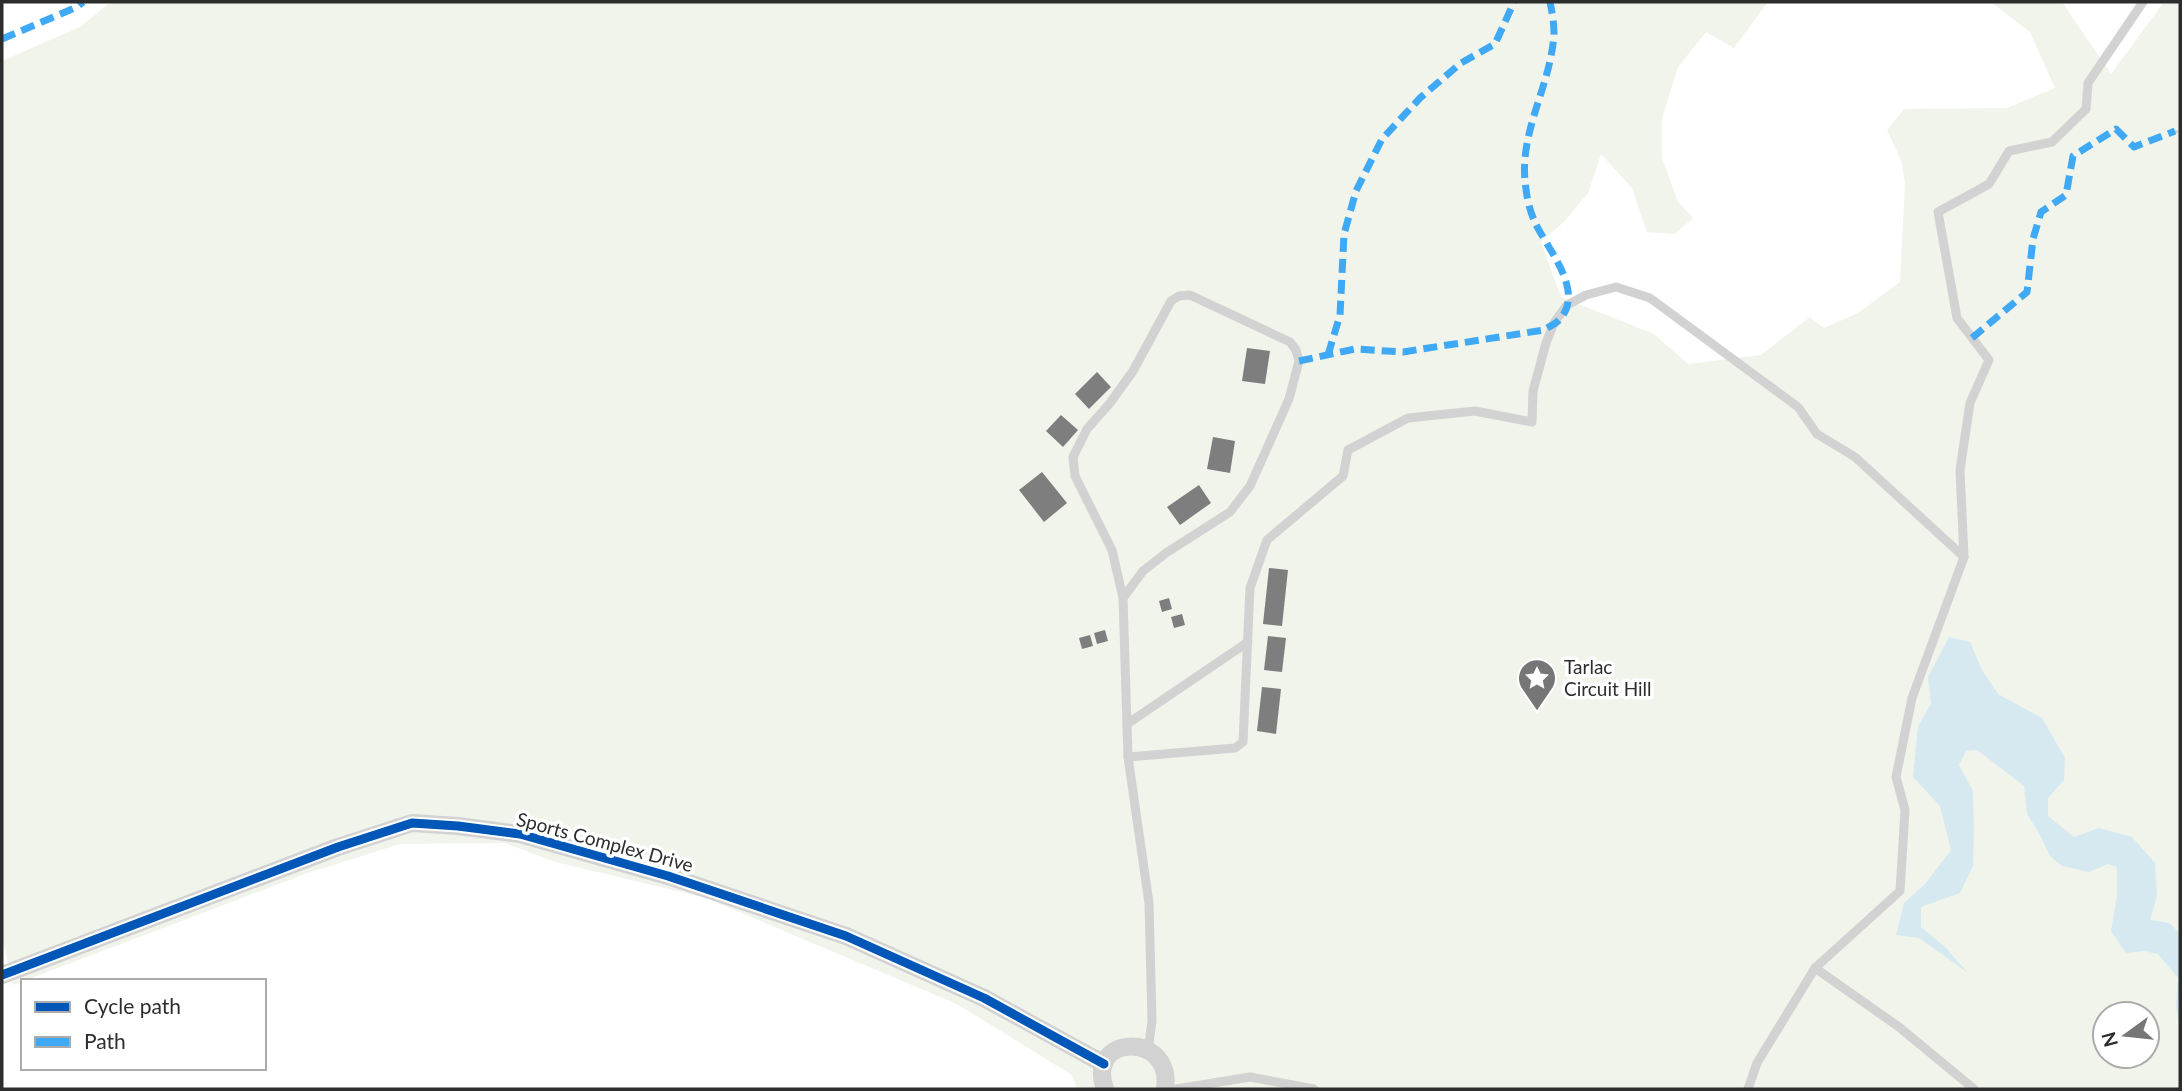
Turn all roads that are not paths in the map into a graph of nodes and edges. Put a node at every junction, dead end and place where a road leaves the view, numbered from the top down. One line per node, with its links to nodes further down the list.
1 (2143, 2): 2 (lane)
2 (1964, 557): 4 (lane); 7 (lane)
3 (1123, 598): 3 (lane); 5 (lane)
4 (1248, 642): 5 (lane); 6 (lane)
5 (1127, 724): 6 (lane)
6 (1128, 757): 9 (lane)
7 (1815, 968): 15 (lane); 16 (lane)
8 (2, 975): 10 (street, Sports Complex Drive)
9 (1148, 1050): 10 (street); 12 (street)
10 (1104, 1064): 11 (street)
11 (1105, 1089)
12 (1165, 1089)
13 (1176, 1089): 14 (lane)
14 (1314, 1089)
15 (1748, 1089)
16 (1974, 1089)

